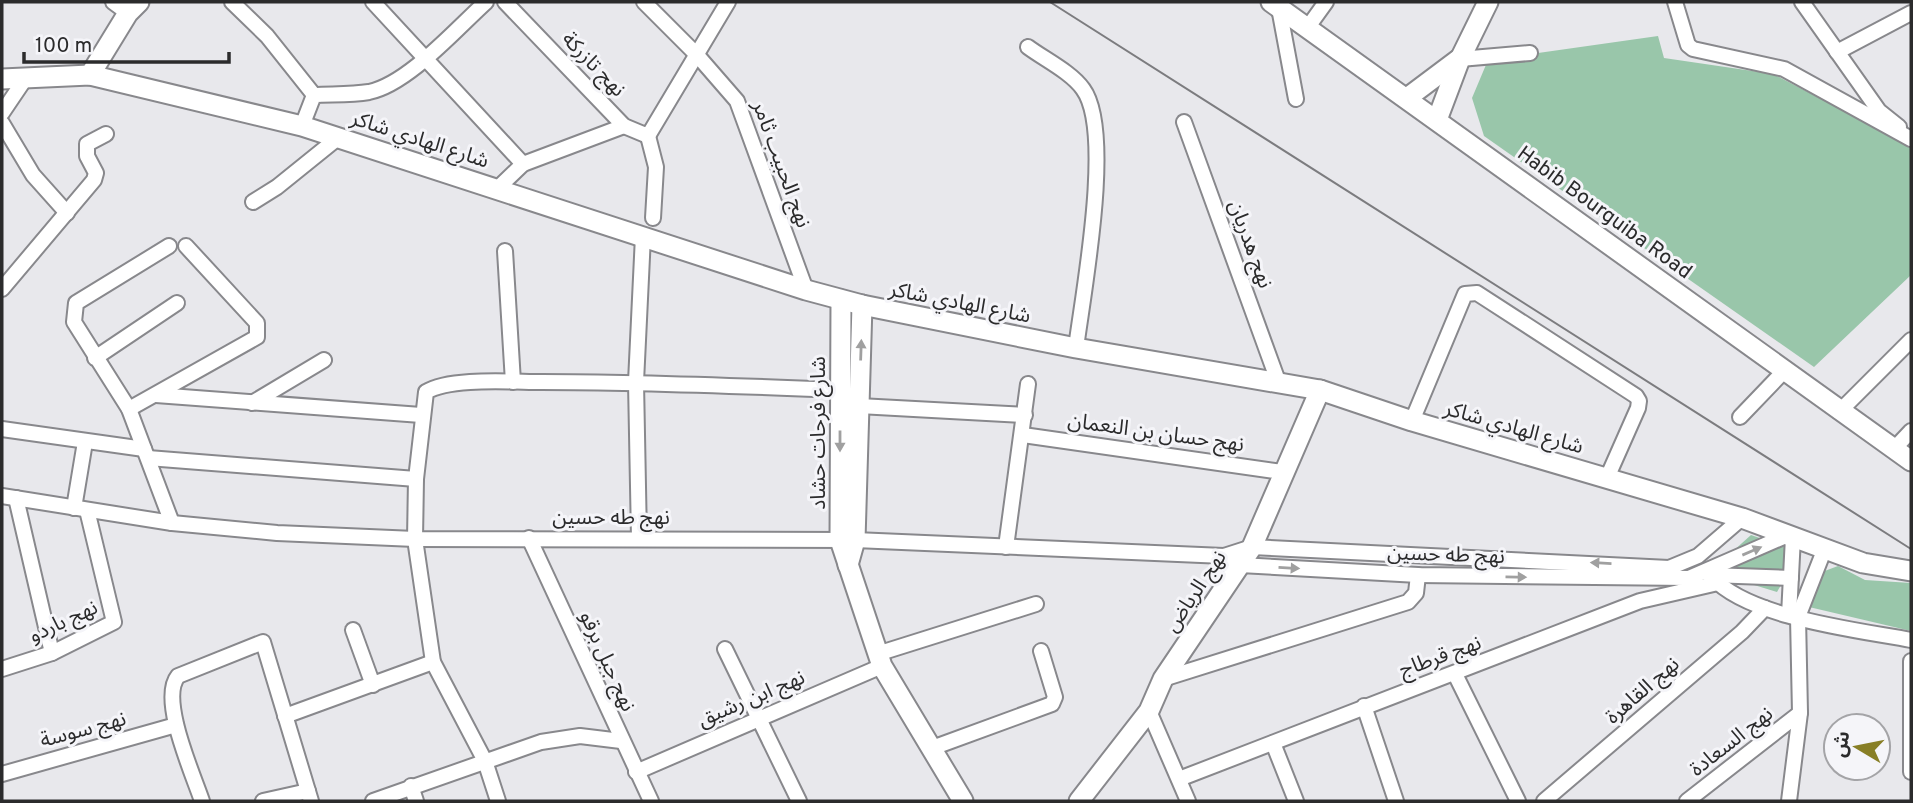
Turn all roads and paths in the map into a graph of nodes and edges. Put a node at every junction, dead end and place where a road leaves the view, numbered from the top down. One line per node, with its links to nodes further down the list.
1 (232, 2): 24 (street)
2 (373, 2): 19 (street)
3 (486, 2): 19 (street)
4 (505, 2): 32 (street, نهج تازركة)
5 (644, 2): 18 (street, نهج الحبيب ثامر)
6 (728, 2): 18 (street)
7 (1326, 2): 14 (street)
8 (1488, 2): 20 (street)
9 (1675, 2): 36 (street)
10 (1802, 2): 16 (street)
11 (127, 5): 21 (street)
12 (1275, 5): 14 (street, Habib Bourguiba Road); 26 (street)
13 (1911, 13): 16 (street)
14 (1308, 27): 25 (street, Habib Bourguiba Road)
15 (1028, 47): 52 (street)
16 (1837, 52): 36 (street)
17 (1530, 53): 20 (street)
18 (698, 55): 34 (street); 47 (street, نهج الحبيب ثامر)
19 (426, 56): 24 (street); 37 (street)
20 (1460, 59): 25 (street); 28 (street)
21 (90, 75): 23 (street, شارع الهادي شاكر); 31 (street, شارع الهادي شاكر)
22 (2, 79): 23 (street, شارع الهادي شاكر)
23 (25, 79): 27 (street)
24 (314, 95): 31 (street)
25 (1407, 98): 28 (street, Habib Bourguiba Road)
26 (1296, 99)
27 (2, 113)
28 (1437, 120): 55 (street, Habib Bourguiba Road)
29 (1184, 122): 56 (street, نهج هدريان)
30 (2, 123): 40 (street)
31 (302, 126): 35 (street, شارع الهادي شاكر)
32 (624, 126): 34 (street); 37 (street)
33 (106, 134): 40 (street)
34 (648, 136): 41 (street)
35 (339, 137): 38 (street, شارع الهادي شاكر); 39 (street)
36 (1911, 137)
37 (523, 164): 38 (street)
38 (498, 188): 42 (street, شارع الهادي شاكر)
39 (253, 202)
40 (67, 213): 46 (street)
41 (653, 218)
42 (643, 236): 47 (street, شارع الهادي شاكر); 58 (street)
43 (169, 246): 53 (street)
44 (186, 246): 62 (street)
45 (505, 251): 57 (street)
46 (2, 289)
47 (806, 290): 48 (street, شارع الهادي شاكر)
48 (841, 300): 50 (street, شارع الهادي شاكر); 60 (street, شارع فرحات حشاد)
49 (177, 303): 53 (street)
50 (862, 305): 52 (street, شارع الهادي شاكر); 64 (street, شارع فرحات حشاد, one-way to 50)
51 (1911, 340): 66 (street)
52 (1076, 348): 56 (street, شارع الهادي شاكر)
53 (95, 358): 65 (street)
54 (324, 360): 63 (street)
55 (1786, 369): 66 (street, Habib Bourguiba Road); 69 (street)
56 (1278, 381): 61 (street, شارع الهادي شاكر)
57 (513, 382): 58 (street); 67 (street)
58 (636, 382): 60 (street); 87 (street)
59 (1028, 384): 68 (street)
60 (841, 390): 89 (street, شارع فرحات حشاد, one-way to 89)
61 (1320, 390): 70 (street, شارع الهادي شاكر); 78 (street, نهج الرياض)
62 (156, 395): 63 (street); 65 (street)
63 (252, 403): 67 (street)
64 (859, 406): 68 (street); 89 (street, شارع فرحات حشاد)
65 (129, 409): 76 (street)
66 (1839, 412): 75 (street, Habib Bourguiba Road)
67 (421, 415): 80 (street)
68 (1024, 415): 73 (street)
69 (1740, 417)
70 (1412, 421): 79 (street, شارع الهادي شاكر); 79 (street)
71 (2, 429): 74 (street)
72 (1911, 432): 75 (street)
73 (1023, 435): 78 (street, نهج حسان بن النعمان); 90 (street)
74 (85, 442): 76 (street); 82 (street)
75 (1893, 450): 77 (street, Habib Bourguiba Road)
76 (146, 453): 80 (street); 84 (street)
77 (1911, 461)
78 (1282, 472): 91 (street, نهج الرياض)
79 (1607, 478): 83 (street, شارع الهادي شاكر)
80 (416, 479): 88 (street)
81 (9, 497): 82 (street, نهج طه حسين); 107 (street)
82 (80, 509): 84 (street, نهج طه حسين); 107 (street, نهج باردو)
83 (1742, 518): 85 (street, شارع الهادي شاكر); 93 (street)
84 (172, 523): 88 (street, نهج طه حسين)
85 (1790, 536): 92 (street, شارع الهادي شاكر); 98 (street, one-way to 85); 99 (street)
86 (529, 538): 87 (street, نهج طه حسين); 88 (street, نهج طه حسين); 121 (street, نهج جبل برقو)
87 (639, 538): 89 (street, نهج طه حسين)
88 (415, 540): 110 (street)
89 (848, 540): 90 (street, نهج طه حسين); 108 (street, شارع فرحات حشاد)
90 (1006, 547): 94 (street, نهج طه حسين)
91 (1252, 547): 94 (street, نهج الرياض); 96 (street, نهج طه حسين, one-way to 91)
92 (1825, 548): 95 (street, شارع الهادي شاكر); 102 (street)
93 (1698, 556): 96 (street); 98 (street)
94 (1232, 560): 97 (street, نهج طه حسين, one-way to 97); 113 (street, نهج الرياض)
95 (1911, 572)
96 (1669, 574): 97 (street, نهج طه حسين, one-way to 96); 98 (street)
97 (1418, 575): 113 (street)
98 (1712, 576): 99 (street); 101 (street); 112 (street, نهج قرطاج)
99 (1791, 578): 102 (street)
100 (1036, 604): 108 (street, نهج ابن رشيق)
101 (1765, 608): 102 (street); 144 (street, نهج القاهرة)
102 (1793, 616): 104 (street); 117 (street)
103 (353, 630): 114 (street)
104 (1911, 640)
105 (725, 649): 119 (street)
106 (1041, 651): 123 (street)
107 (52, 653): 111 (street, نهج باردو)
108 (880, 660): 119 (street, نهج ابن رشيق); 123 (street, شارع فرحات حشاد)
109 (1911, 661): 126 (street)
110 (433, 662): 114 (street); 124 (street)
111 (2, 669)
112 (1455, 674): 115 (street, نهج قرطاج); 143 (street)
113 (1163, 679): 116 (street, نهج الرياض)
114 (373, 685): 118 (street)
115 (1364, 706): 122 (street, نهج قرطاج); 142 (street)
116 (1149, 711): 128 (street); 139 (street, نهج الرياض)
117 (1800, 713): 145 (street, نهج السعادة); 146 (street)
118 (285, 716): 120 (street); 130 (street)
119 (758, 717): 125 (street, نهج ابن رشيق); 137 (street)
120 (176, 725): 127 (street, نهج سوسة); 131 (street)
121 (621, 741): 124 (street); 125 (street, نهج جبل برقو)
122 (1273, 743): 128 (street, نهج قرطاج); 141 (street)
123 (932, 748): 138 (street, شارع فرحات حشاد)
124 (485, 761): 129 (street); 135 (street)
125 (636, 772): 136 (street, نهج جبل برقو)
126 (1911, 772)
127 (2, 774)
128 (1179, 779): 140 (street)
129 (411, 786): 133 (street); 134 (street)
130 (310, 796): 132 (street)
131 (202, 801)
132 (263, 801)
133 (373, 801)
134 (416, 801)
135 (498, 801)
136 (651, 801)
137 (799, 801)
138 (963, 801)
139 (1079, 801)
140 (1188, 801)
141 (1296, 801)
142 (1396, 801)
143 (1518, 801)
144 (1544, 801)
145 (1687, 801)
146 (1789, 801)

